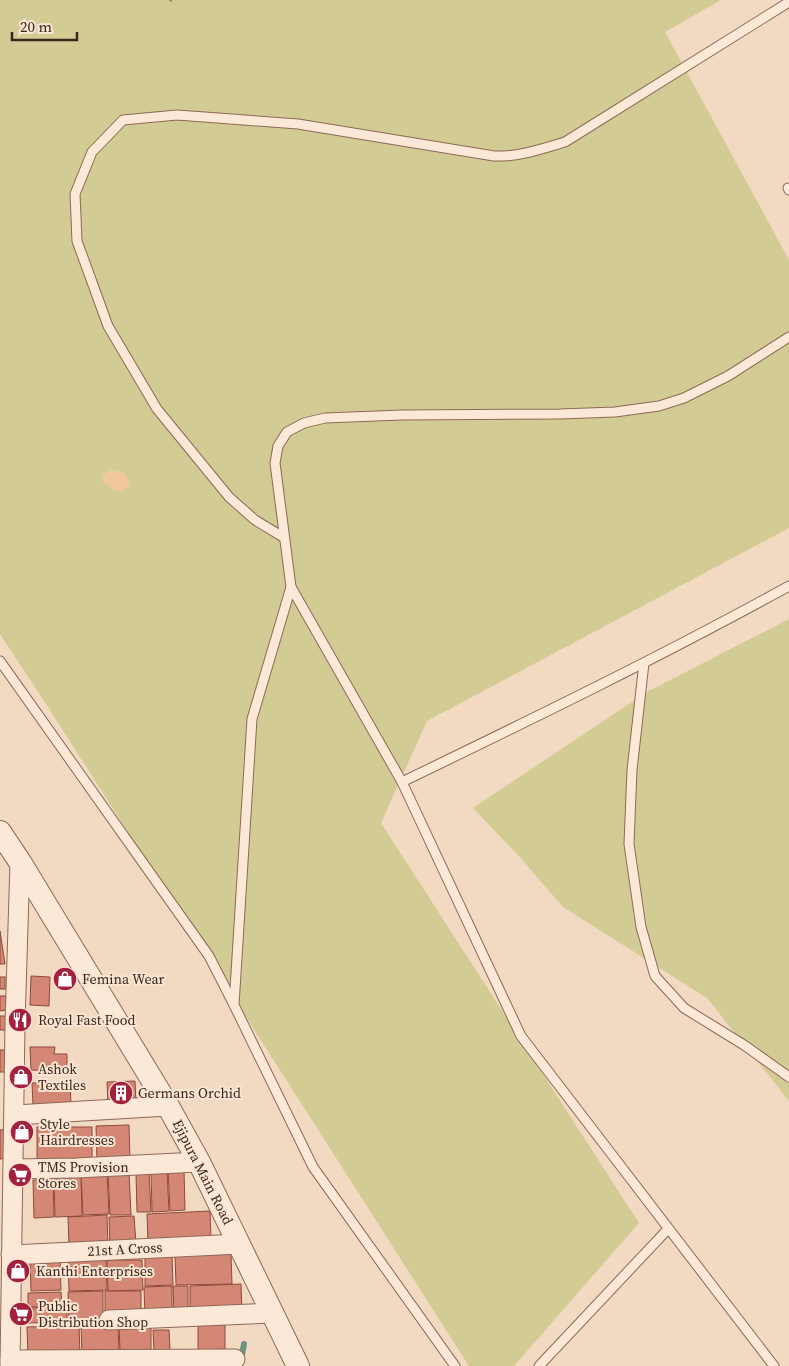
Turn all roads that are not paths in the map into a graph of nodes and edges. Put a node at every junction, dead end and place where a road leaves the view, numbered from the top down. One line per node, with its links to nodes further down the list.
1 (789, 2): 3 (lane)
2 (789, 337): 3 (lane)
3 (283, 537): 5 (lane)
4 (789, 586): 7 (lane)
5 (291, 588): 8 (lane); 11 (lane)
6 (0, 661): 11 (lane)
7 (644, 663): 8 (lane); 12 (lane)
8 (402, 782): 17 (lane)
9 (2, 838): 10 (street, Ejipura Main Road)
10 (20, 862): 13 (street, Ejipura Main Road); 14 (street)
11 (234, 1005): 27 (lane)
12 (789, 1077)
13 (168, 1106): 14 (street); 15 (street, Ejipura Main Road)
14 (14, 1115): 16 (street)
15 (199, 1162): 16 (street); 18 (street, Ejipura Main Road)
16 (13, 1169): 19 (street)
17 (668, 1228): 25 (lane); 28 (lane)
18 (240, 1244): 19 (street, 21st A Cross); 21 (street, Ejipura Main Road)
19 (11, 1255): 20 (street)
20 (5, 1311): 24 (street)
21 (273, 1313): 22 (street); 26 (street, Ejipura Main Road)
22 (109, 1320)
23 (235, 1359): 24 (street)
24 (10, 1363)
25 (772, 1365)
26 (298, 1366)
27 (454, 1366)
28 (539, 1366)

